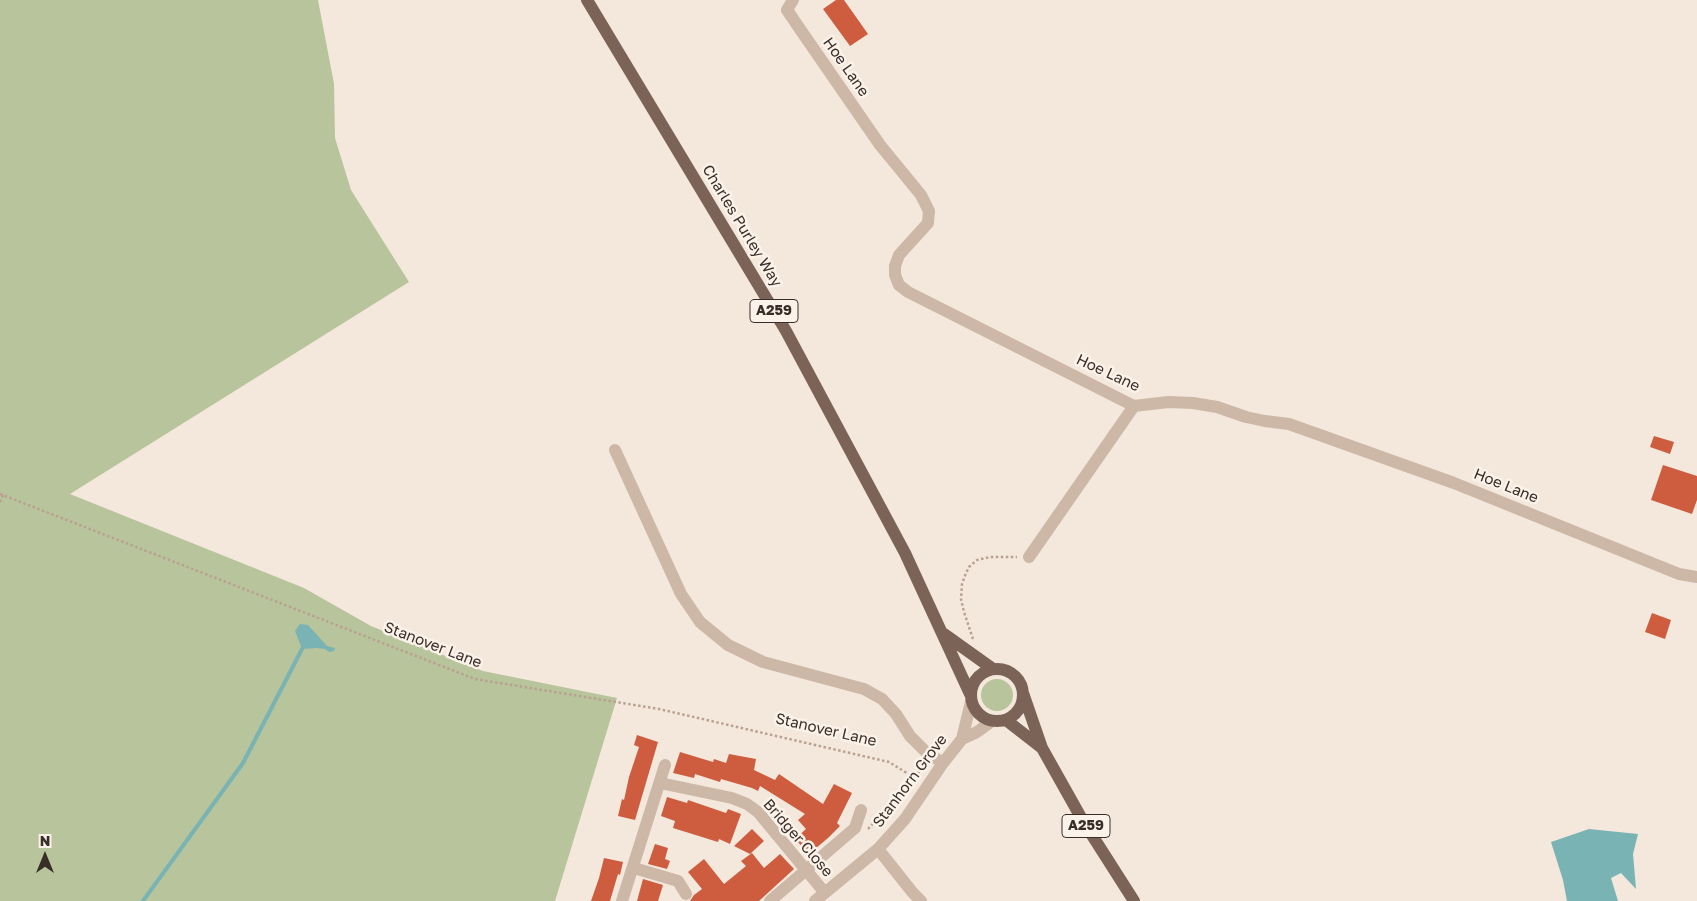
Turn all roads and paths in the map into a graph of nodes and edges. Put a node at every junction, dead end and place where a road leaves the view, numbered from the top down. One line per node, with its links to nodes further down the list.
1 (587, 0): 9 (main road, Charles Purley Way / A259)
2 (793, 0): 3 (street, Hoe Lane)
3 (1134, 406): 7 (street); 8 (street, Hoe Lane)
4 (615, 450): 18 (street)
5 (2, 494): 6 (path); 22 (path, Stanover Lane)
6 (0, 502)
7 (1029, 557): 10 (path)
8 (1697, 577)
9 (942, 633): 10 (main road, Charles Purley Way / A259); 13 (main road, Charles Purley Way / A259)
10 (977, 658): 11 (main road, Charles Purley Way / A259)
11 (993, 669): 12 (main road); 13 (main road)
12 (1023, 693): 14 (main road); 17 (main road, A259)
13 (971, 698): 15 (main road); 16 (street, Stanhorn Grove)
14 (1006, 720): 15 (main road); 17 (main road, A259)
15 (992, 721): 16 (street, Stanhorn Grove)
16 (962, 739): 19 (street, Stanhorn Grove)
17 (1042, 748): 34 (main road, A259)
18 (927, 753): 19 (street); 22 (path)
19 (943, 763): 22 (street, Stanhorn Grove)
20 (665, 765): 21 (street)
21 (660, 783): 27 (street); 28 (street, Bridger Close)
22 (922, 784): 26 (street, Stanhorn Grove)
23 (902, 803): 25 (path)
24 (861, 810): 28 (street)
25 (861, 835)
26 (878, 849): 30 (street, Stanhorn Grove); 33 (street)
27 (634, 868): 29 (street); 31 (street)
28 (806, 871): 30 (street, Bridger Close); 32 (street)
29 (686, 894)
30 (820, 897)
31 (622, 901)
32 (770, 901)
33 (921, 901)
34 (1134, 901)

